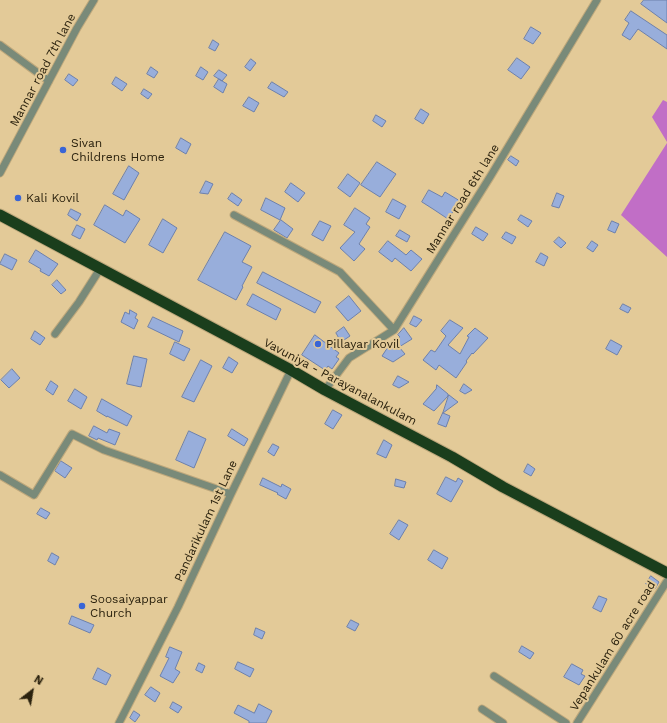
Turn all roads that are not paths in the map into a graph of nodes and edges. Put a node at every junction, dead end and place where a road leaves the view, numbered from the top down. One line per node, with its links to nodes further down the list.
1 (94, 0): 4 (street, Mannar road 7th lane)
2 (597, 0): 9 (street, Mannar road 6th lane)
3 (0, 45): 4 (street)
4 (49, 81): 5 (street, Mannar road 7th lane)
5 (0, 173)
6 (234, 214): 9 (street)
7 (0, 215): 8 (highway, Vavuniya - Parayanalankulam)
8 (100, 269): 10 (street); 11 (highway, Vavuniya - Parayanalankulam)
9 (394, 330): 12 (street, Mannar road 6th lane)
10 (55, 334)
11 (291, 370): 12 (highway, Vavuniya - Parayanalankulam); 14 (street, Pandarikulam 1st Lane)
12 (325, 390): 15 (highway, Vavuniya - Parayanalankulam)
13 (0, 475): 14 (street)
14 (231, 494): 19 (street, Pandarikulam 1st Lane)
15 (667, 573)
16 (667, 581): 22 (street, Vepankulam 60 acre road)
17 (494, 676): 21 (street)
18 (482, 709): 20 (street)
19 (119, 723)
20 (503, 723)
21 (566, 723)
22 (577, 723)

